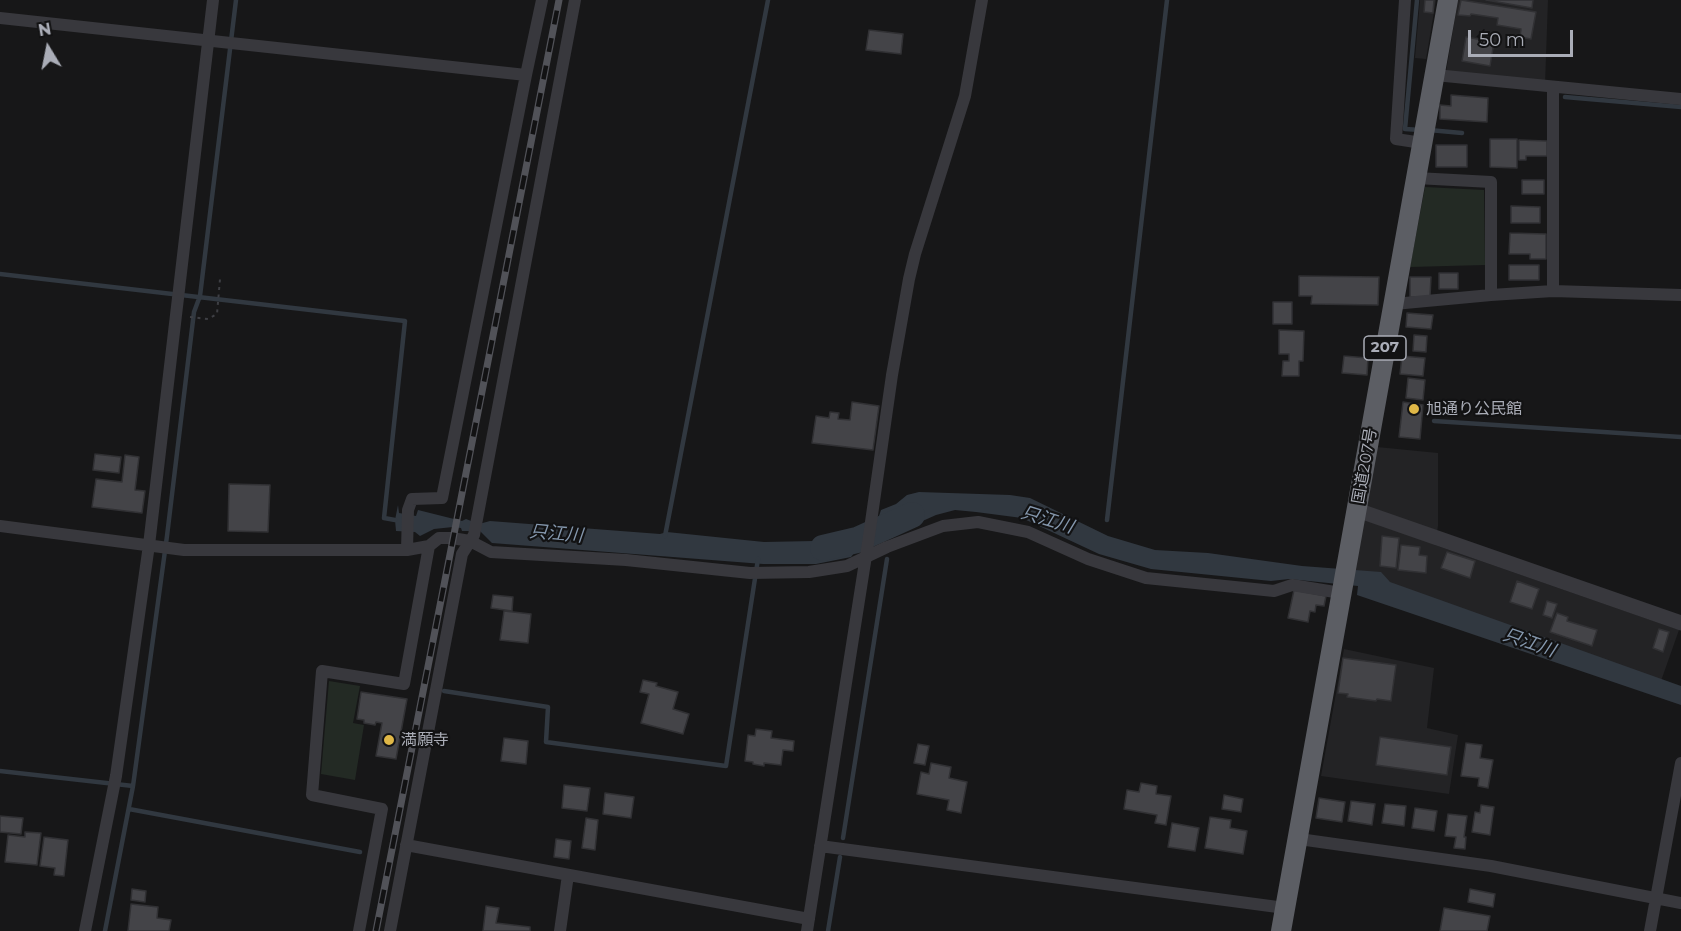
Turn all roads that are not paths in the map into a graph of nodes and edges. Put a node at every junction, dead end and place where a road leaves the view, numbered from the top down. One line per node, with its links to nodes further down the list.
1 (213, 0): 8 (street)
2 (542, 0): 9 (street)
3 (575, 0): 21 (street)
4 (982, 0): 25 (street)
5 (1405, 0): 13 (street)
6 (1448, 0): 10 (highway, 国道207号 / 207)
7 (0, 18): 8 (street)
8 (209, 41): 9 (street); 23 (street)
9 (526, 75): 24 (street)
10 (1434, 75): 11 (street); 13 (highway, 国道207号 / 207)
11 (1553, 87): 12 (street); 15 (street)
12 (1681, 99)
13 (1424, 135): 14 (highway, 国道207号 / 207)
14 (1416, 178): 16 (street); 18 (highway, 国道207号 / 207)
15 (1553, 291): 16 (street); 17 (street)
16 (1491, 295): 18 (street)
17 (1681, 295)
18 (1394, 304): 19 (highway, 国道207号 / 207)
19 (1357, 510): 26 (highway, 国道207号 / 207); 27 (street)
20 (0, 526): 23 (street)
21 (472, 538): 22 (street); 25 (street); 30 (street)
22 (429, 546): 24 (street); 38 (street)
23 (161, 547): 24 (street); 37 (street)
24 (407, 550)
25 (866, 558): 26 (street); 31 (street)
26 (1341, 593): 29 (highway, 国道207号 / 207)
27 (1681, 623)
28 (1681, 763): 33 (street)
29 (1299, 839): 33 (street); 35 (highway, 国道207号 / 207)
30 (406, 845): 32 (street); 39 (street)
31 (820, 846): 35 (street); 36 (street)
32 (568, 875): 36 (street); 40 (street)
33 (1656, 898): 34 (street); 42 (street)
34 (1681, 903)
35 (1285, 908): 41 (highway, 国道207号 / 207)
36 (808, 925)
37 (85, 931)
38 (360, 931)
39 (390, 931)
40 (560, 931)
41 (1281, 931)
42 (1650, 931)

